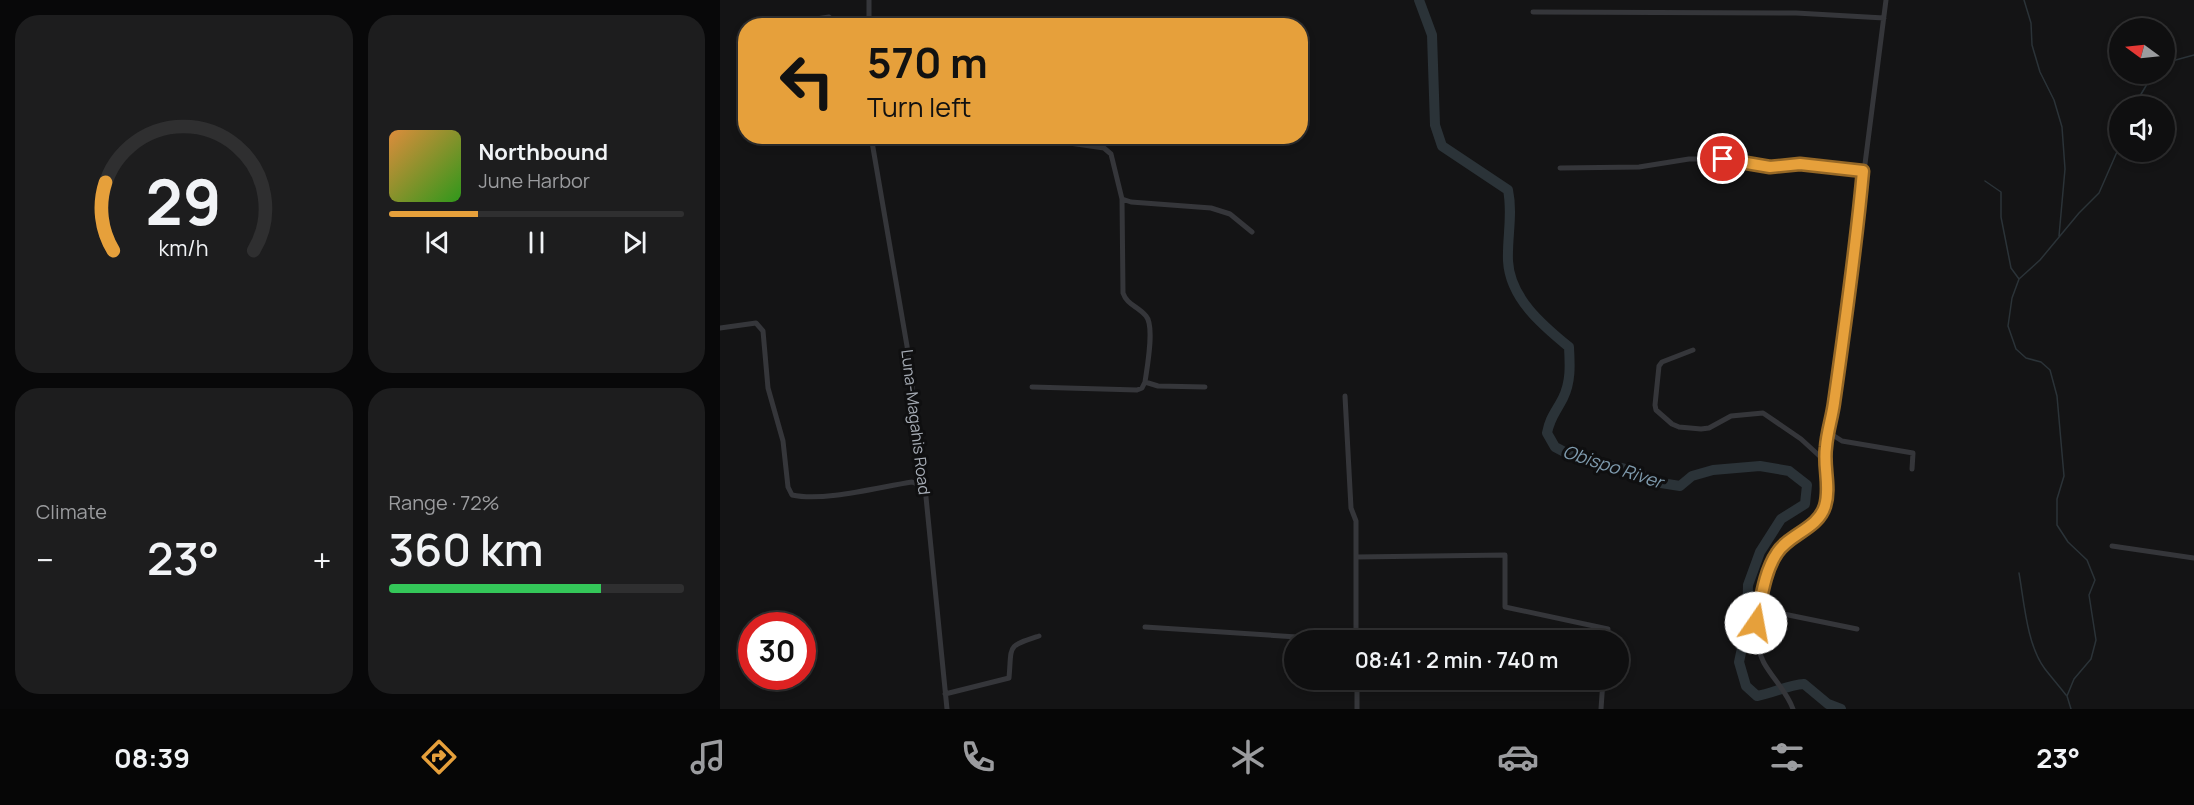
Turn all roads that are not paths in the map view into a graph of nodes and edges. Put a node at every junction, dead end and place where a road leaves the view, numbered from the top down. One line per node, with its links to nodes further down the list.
1 (868, 0): 4 (street)
2 (1886, 0): 5 (street)
3 (1533, 12): 5 (street)
4 (869, 18)
5 (1884, 18): 9 (street)
6 (872, 144): 21 (street, Luna-Magahis Road)
7 (1076, 144): 10 (street)
8 (1560, 168): 9 (street)
9 (1863, 171): 18 (street)
10 (1122, 199): 11 (street); 14 (street)
11 (1252, 232)
12 (720, 328): 21 (street)
13 (1693, 350): 19 (street)
14 (1145, 382): 15 (street); 16 (street)
15 (1032, 387)
16 (1204, 387)
17 (1345, 396): 23 (street)
18 (1828, 432): 19 (street); 20 (street)
19 (1825, 461): 25 (street)
20 (1912, 469)
21 (925, 487): 34 (street, Luna-Magahis Road)
22 (2112, 546): 24 (street)
23 (1356, 557): 28 (street); 29 (street)
24 (2194, 558)
25 (1759, 609): 27 (street); 38 (street)
26 (1145, 627): 31 (street)
27 (1857, 629)
28 (1356, 630)
29 (1608, 630)
30 (1039, 636): 34 (street)
31 (1284, 636)
32 (1357, 690): 36 (street)
33 (1602, 690): 37 (street)
34 (945, 694): 35 (street, Luna-Magahis Road)
35 (946, 709)
36 (1357, 709)
37 (1600, 709)
38 (1793, 709)

